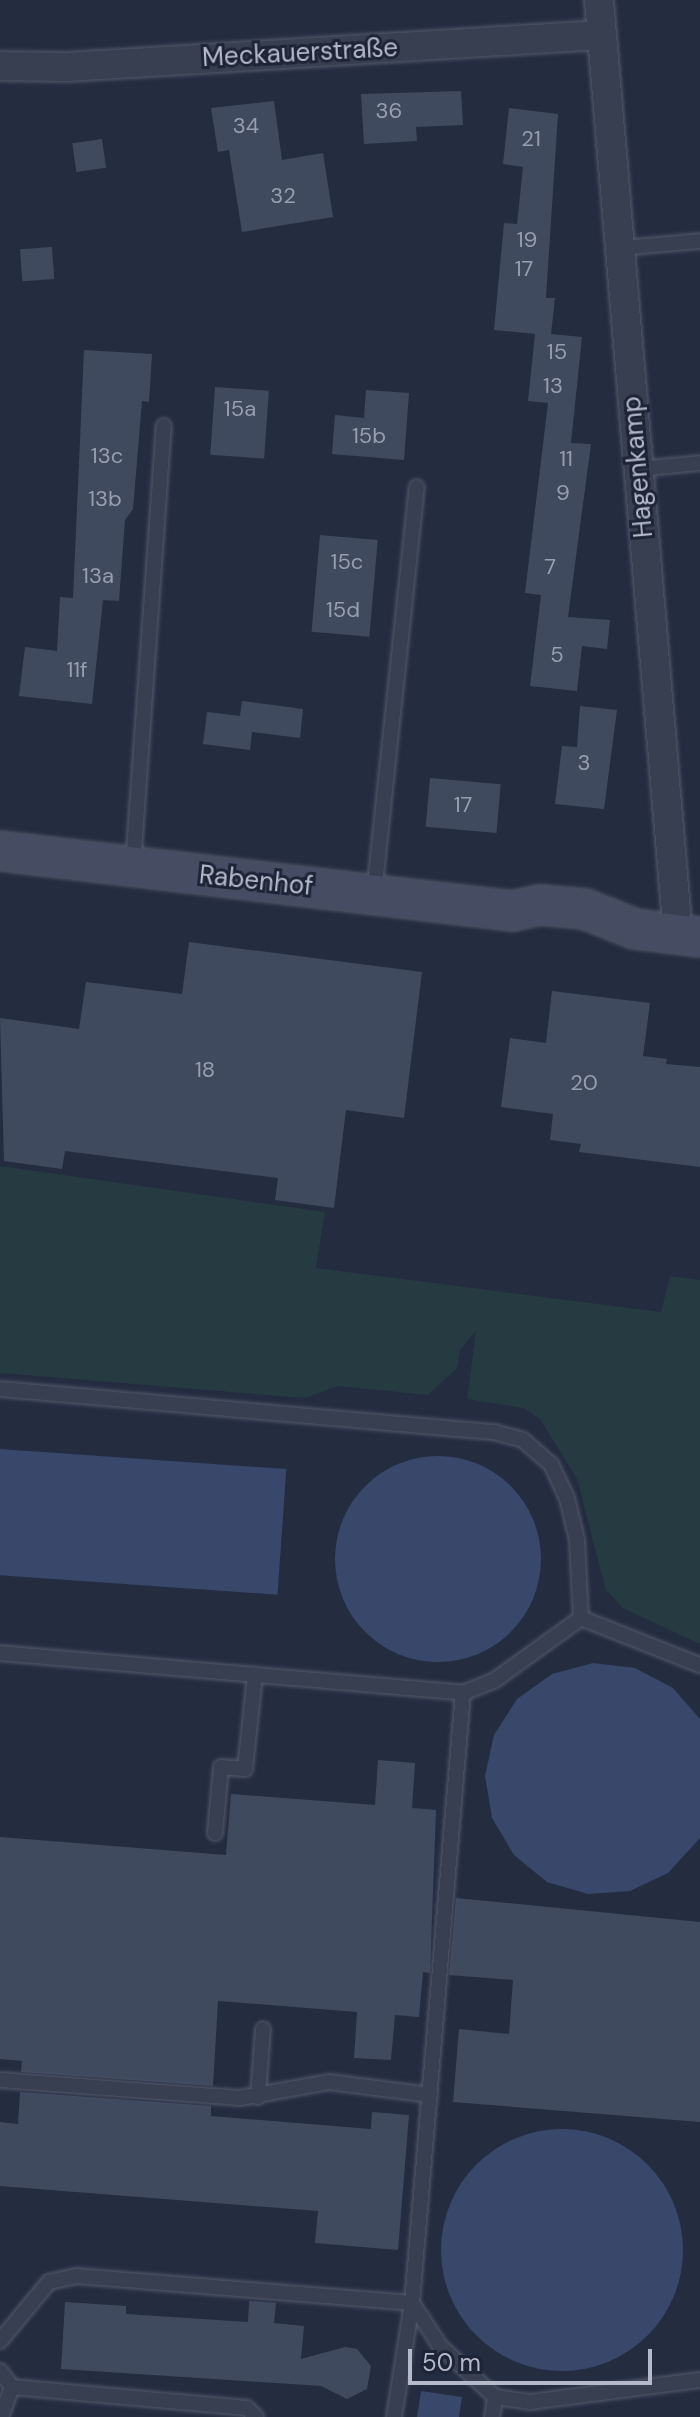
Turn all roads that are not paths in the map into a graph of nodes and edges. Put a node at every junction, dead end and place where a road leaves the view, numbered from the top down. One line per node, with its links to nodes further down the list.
1 (599, 0): 2 (street, Hagenkamp)
2 (601, 35): 3 (street, Meckauerstraße); 5 (street, Hagenkamp)
3 (0, 66)
4 (700, 241): 5 (lane)
5 (621, 248): 8 (street, Hagenkamp)
6 (164, 426): 11 (lane)
7 (700, 463): 8 (lane)
8 (638, 469): 13 (street, Hagenkamp)
9 (417, 487): 12 (lane)
10 (0, 851): 11 (street, Rabenhof)
11 (133, 867): 12 (street, Rabenhof)
12 (374, 894): 13 (street, Rabenhof)
13 (689, 936)
14 (0, 1389): 15 (lane)
15 (581, 1618): 17 (lane); 19 (lane)
16 (0, 1653): 18 (lane)
17 (700, 1665)
18 (255, 1675): 19 (lane); 20 (lane)
19 (463, 1693): 23 (lane)
20 (215, 1833)
21 (263, 2029): 24 (lane)
22 (0, 2080): 24 (lane)
23 (430, 2095): 24 (lane); 25 (lane)
24 (258, 2097)
25 (412, 2303): 26 (lane); 30 (lane); 33 (lane)
26 (0, 2341)
27 (0, 2371): 29 (lane)
28 (700, 2380): 30 (lane)
29 (12, 2387): 31 (lane); 32 (lane)
30 (495, 2397): 34 (lane)
31 (1, 2417)
32 (256, 2417)
33 (394, 2417)
34 (492, 2417)

